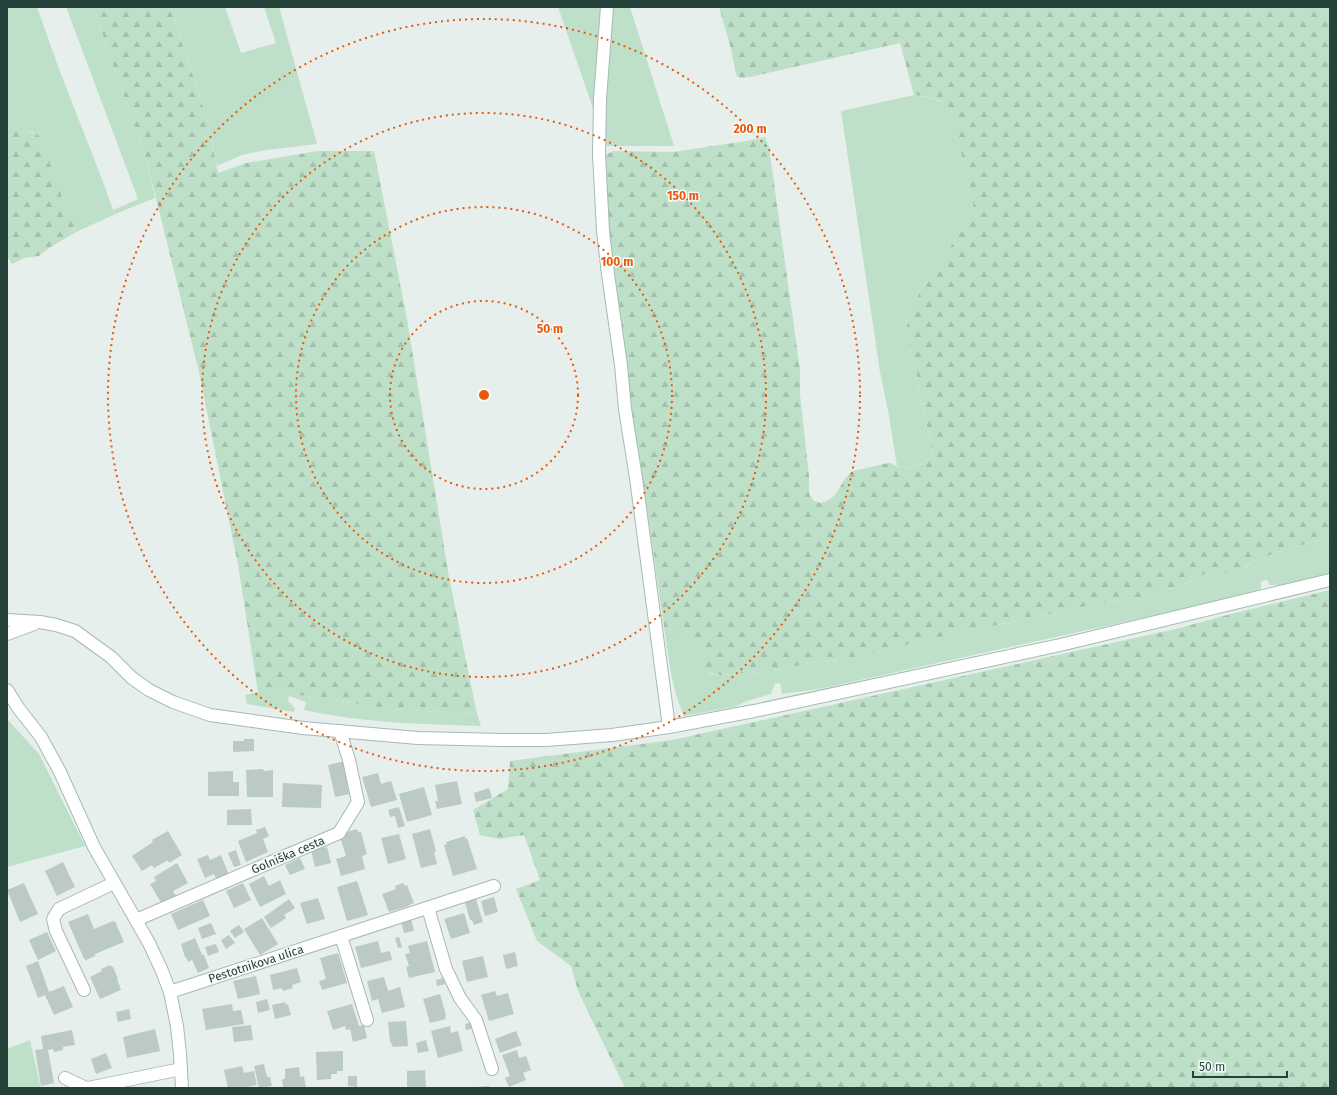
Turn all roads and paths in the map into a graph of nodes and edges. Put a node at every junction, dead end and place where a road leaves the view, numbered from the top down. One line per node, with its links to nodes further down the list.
1 (607, 7): 9 (street)
2 (1330, 580): 9 (street)
3 (7, 620): 4 (street)
4 (40, 622): 5 (street); 10 (street)
5 (7, 634)
6 (7, 690): 8 (street)
7 (7, 700): 8 (street)
8 (19, 709): 11 (street)
9 (669, 727): 10 (street)
10 (340, 731): 14 (street, Golniška cesta)
11 (114, 883): 14 (street); 16 (street)
12 (494, 886): 13 (street, Pestotnikova ulica)
13 (428, 908): 15 (street, Pestotnikova ulica); 20 (street)
14 (136, 920): 17 (street)
15 (341, 936): 17 (street, Pestotnikova ulica); 18 (street)
16 (84, 990)
17 (170, 992): 19 (street)
18 (367, 1020)
19 (181, 1069): 22 (street); 23 (street)
20 (492, 1069)
21 (65, 1078): 22 (street)
22 (87, 1088)
23 (182, 1088)

